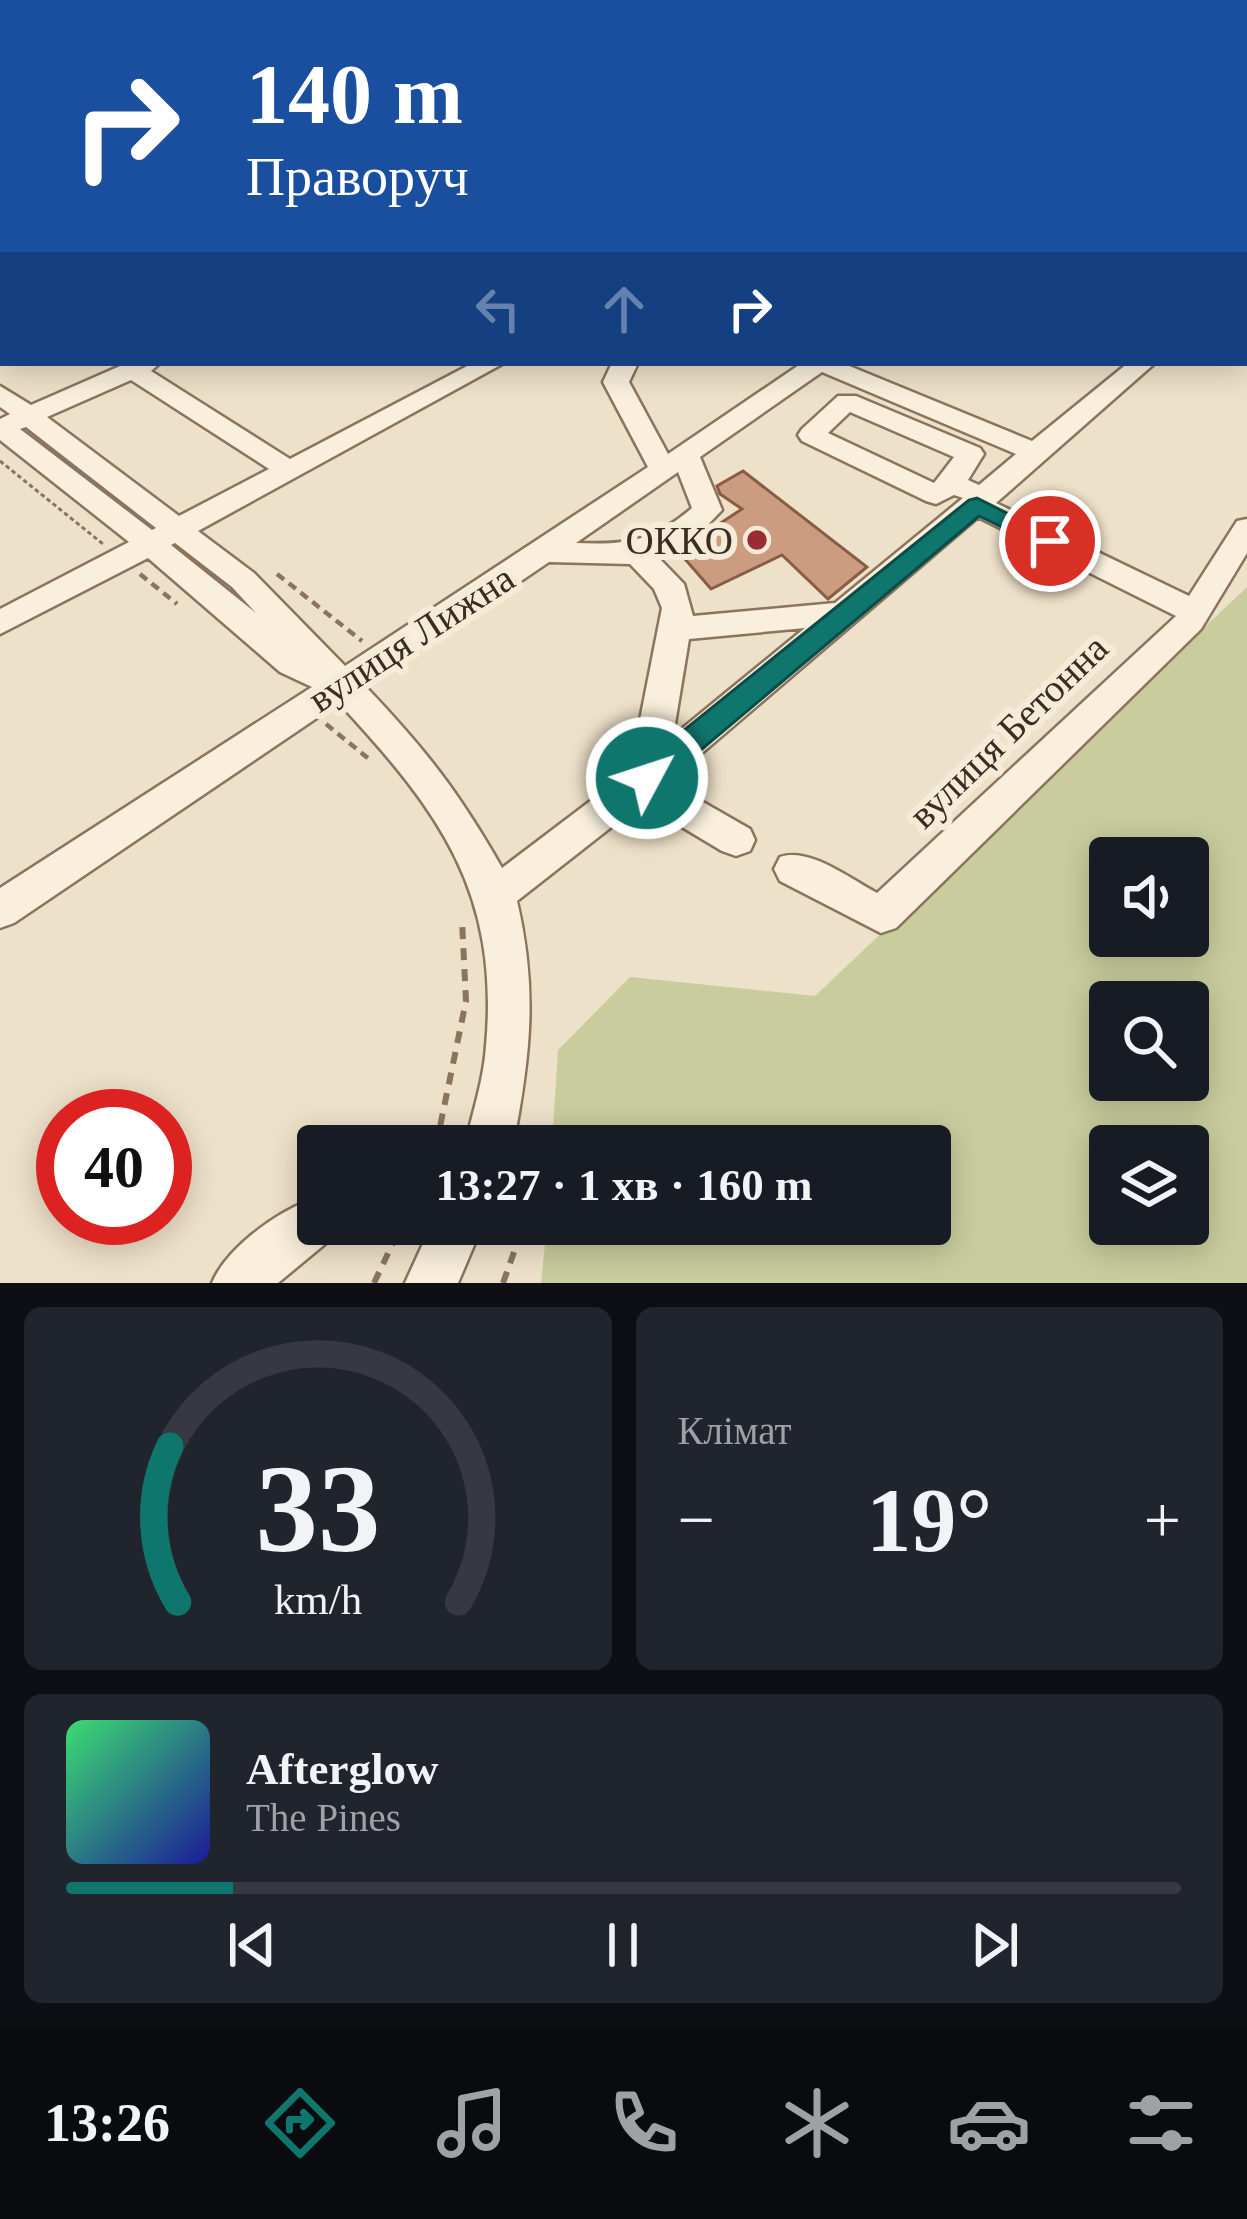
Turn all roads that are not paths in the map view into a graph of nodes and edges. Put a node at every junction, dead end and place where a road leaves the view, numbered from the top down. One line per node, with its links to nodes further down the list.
1 (486, 366): 11 (street)
2 (623, 366): 10 (street)
3 (816, 366): 10 (street, вулиця Лижна)
4 (827, 366): 9 (street)
5 (1140, 366): 9 (street)
6 (140, 367): 8 (street); 11 (street)
7 (0, 394): 8 (street)
8 (7, 425): 15 (street)
9 (1039, 454): 13 (street)
10 (674, 462): 16 (street, вулиця Лижна); 17 (street)
11 (290, 471): 15 (street)
12 (952, 483): 12 (street); 13 (street)
13 (981, 502): 18 (street); 19 (street)
14 (1247, 528): 18 (street, вулиця Бетонна)
15 (164, 537): 20 (street); 22 (street)
16 (543, 552): 17 (street); 22 (street, вулиця Лижна)
17 (633, 554): 21 (street)
18 (1195, 612): 25 (street, вулиця Бетонна)
19 (847, 613): 21 (street); 23 (street)
20 (0, 622)
21 (675, 628): 23 (street)
22 (322, 696): 26 (street); 27 (street, вулиця Лижна)
23 (643, 781): 24 (street); 26 (street)
24 (736, 840)
25 (794, 869)
26 (477, 898): 28 (street)
27 (0, 910)
28 (493, 1125)
29 (297, 1234): 31 (street)
30 (448, 1245): 32 (street)
31 (238, 1283)
32 (431, 1283)

